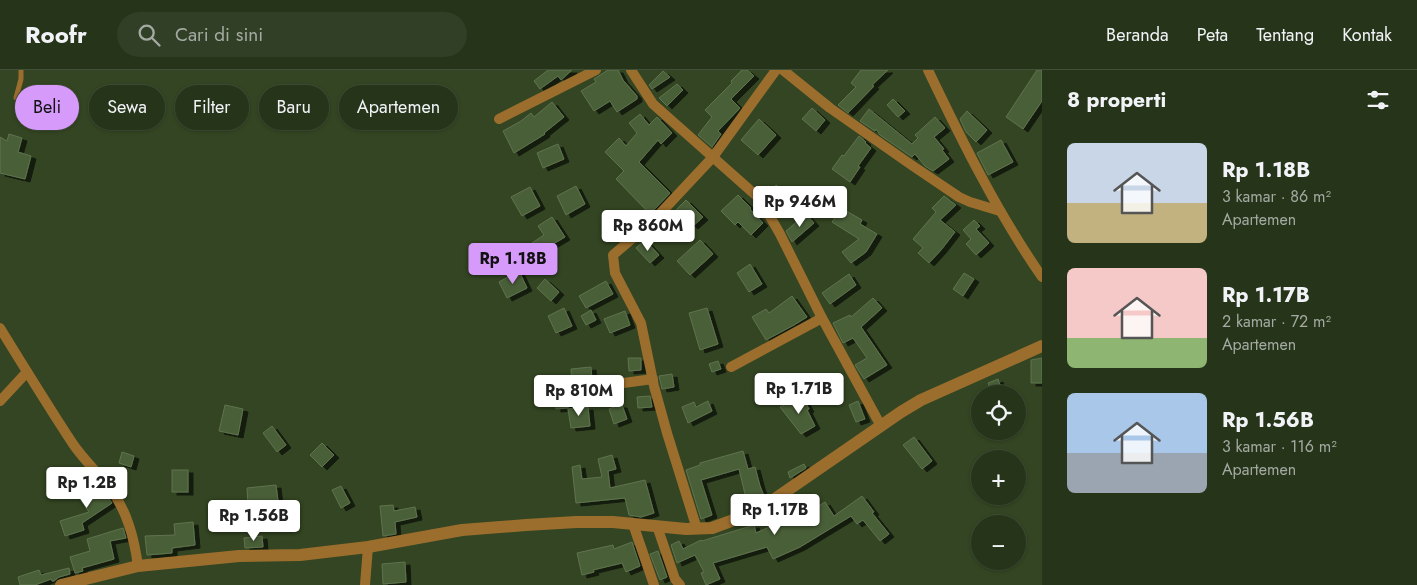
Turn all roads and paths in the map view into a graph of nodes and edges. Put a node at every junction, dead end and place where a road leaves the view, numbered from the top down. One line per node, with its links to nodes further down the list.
1 (21, 70): 7 (lane)
2 (596, 70): 8 (street)
3 (631, 70): 9 (street)
4 (776, 70): 9 (street)
5 (783, 70): 10 (street)
6 (928, 70): 10 (street)
7 (20, 85)
8 (500, 119)
9 (713, 157): 12 (street); 17 (street)
10 (1000, 211): 11 (street)
11 (1042, 277)
12 (822, 318): 15 (street); 20 (street)
13 (0, 328): 16 (street)
14 (1042, 346): 20 (street)
15 (731, 368)
16 (27, 372): 19 (street); 25 (street)
17 (653, 379): 18 (street); 23 (street)
18 (550, 394)
19 (0, 401)
20 (881, 426): 23 (street)
21 (633, 524): 22 (street); 24 (street); 28 (street)
22 (657, 526): 23 (street); 29 (street)
23 (697, 529)
24 (368, 547): 25 (street); 27 (street)
25 (138, 566): 26 (street)
26 (60, 585)
27 (365, 585)
28 (654, 585)
29 (680, 585)

